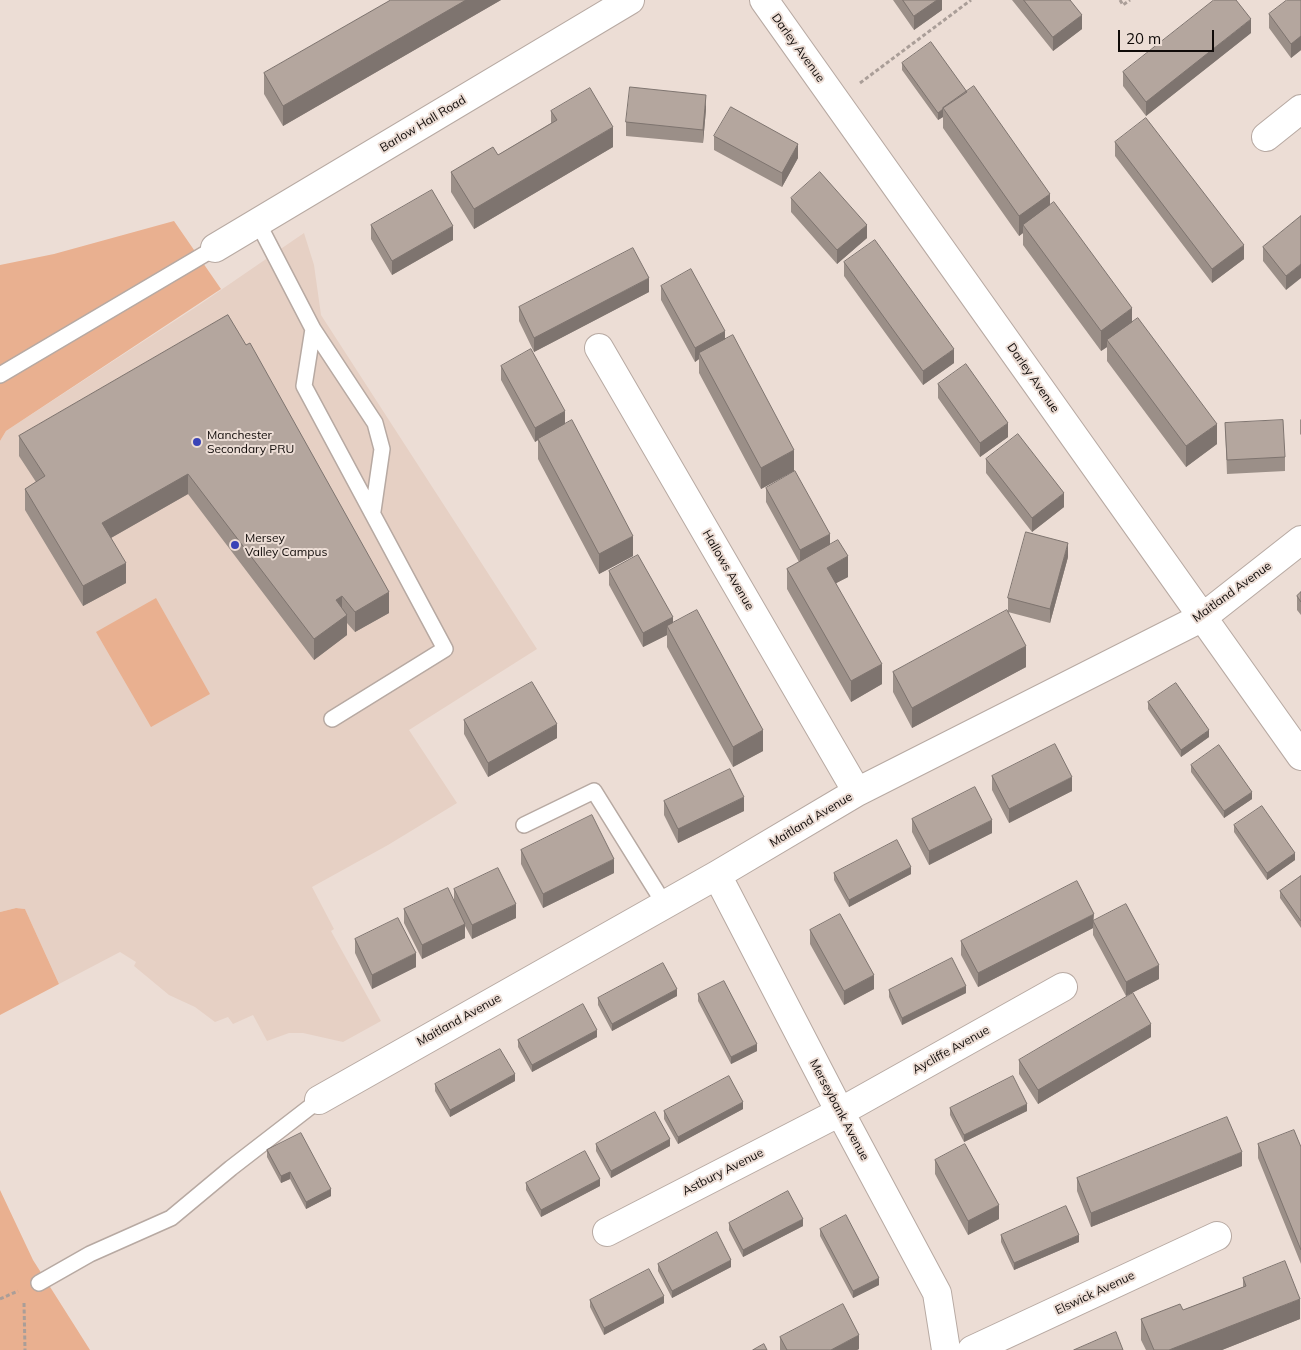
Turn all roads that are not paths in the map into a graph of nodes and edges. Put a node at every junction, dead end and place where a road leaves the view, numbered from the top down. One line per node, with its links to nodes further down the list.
1 (630, 0): 5 (street, Barlow Hall Road)
2 (764, 0): 12 (street, Darley Avenue)
3 (1301, 109): 4 (street)
4 (1266, 137)
5 (258, 223): 6 (street, Barlow Hall Road); 7 (lane)
6 (215, 248): 9 (lane)
7 (313, 328): 10 (lane); 10 (lane)
8 (599, 348): 15 (street, Hallows Avenue)
9 (0, 375)
10 (373, 512): 13 (lane)
11 (1301, 540): 12 (street, Maitland Avenue)
12 (1203, 617): 14 (street, Darley Avenue); 15 (street, Maitland Avenue)
13 (332, 719)
14 (1301, 756)
15 (857, 792): 17 (street, Maitland Avenue)
16 (524, 825): 18 (lane)
17 (717, 875): 18 (street, Maitland Avenue); 21 (street, Merseybank Avenue)
18 (664, 905): 20 (street, Maitland Avenue)
19 (1063, 987): 21 (street, Aycliffe Avenue)
20 (319, 1100): 24 (lane)
21 (840, 1112): 22 (street, Astbury Avenue); 25 (street, Merseybank Avenue)
22 (607, 1232)
23 (1217, 1236): 26 (street, Elswick Avenue)
24 (40, 1283)
25 (946, 1350)
26 (972, 1350)

